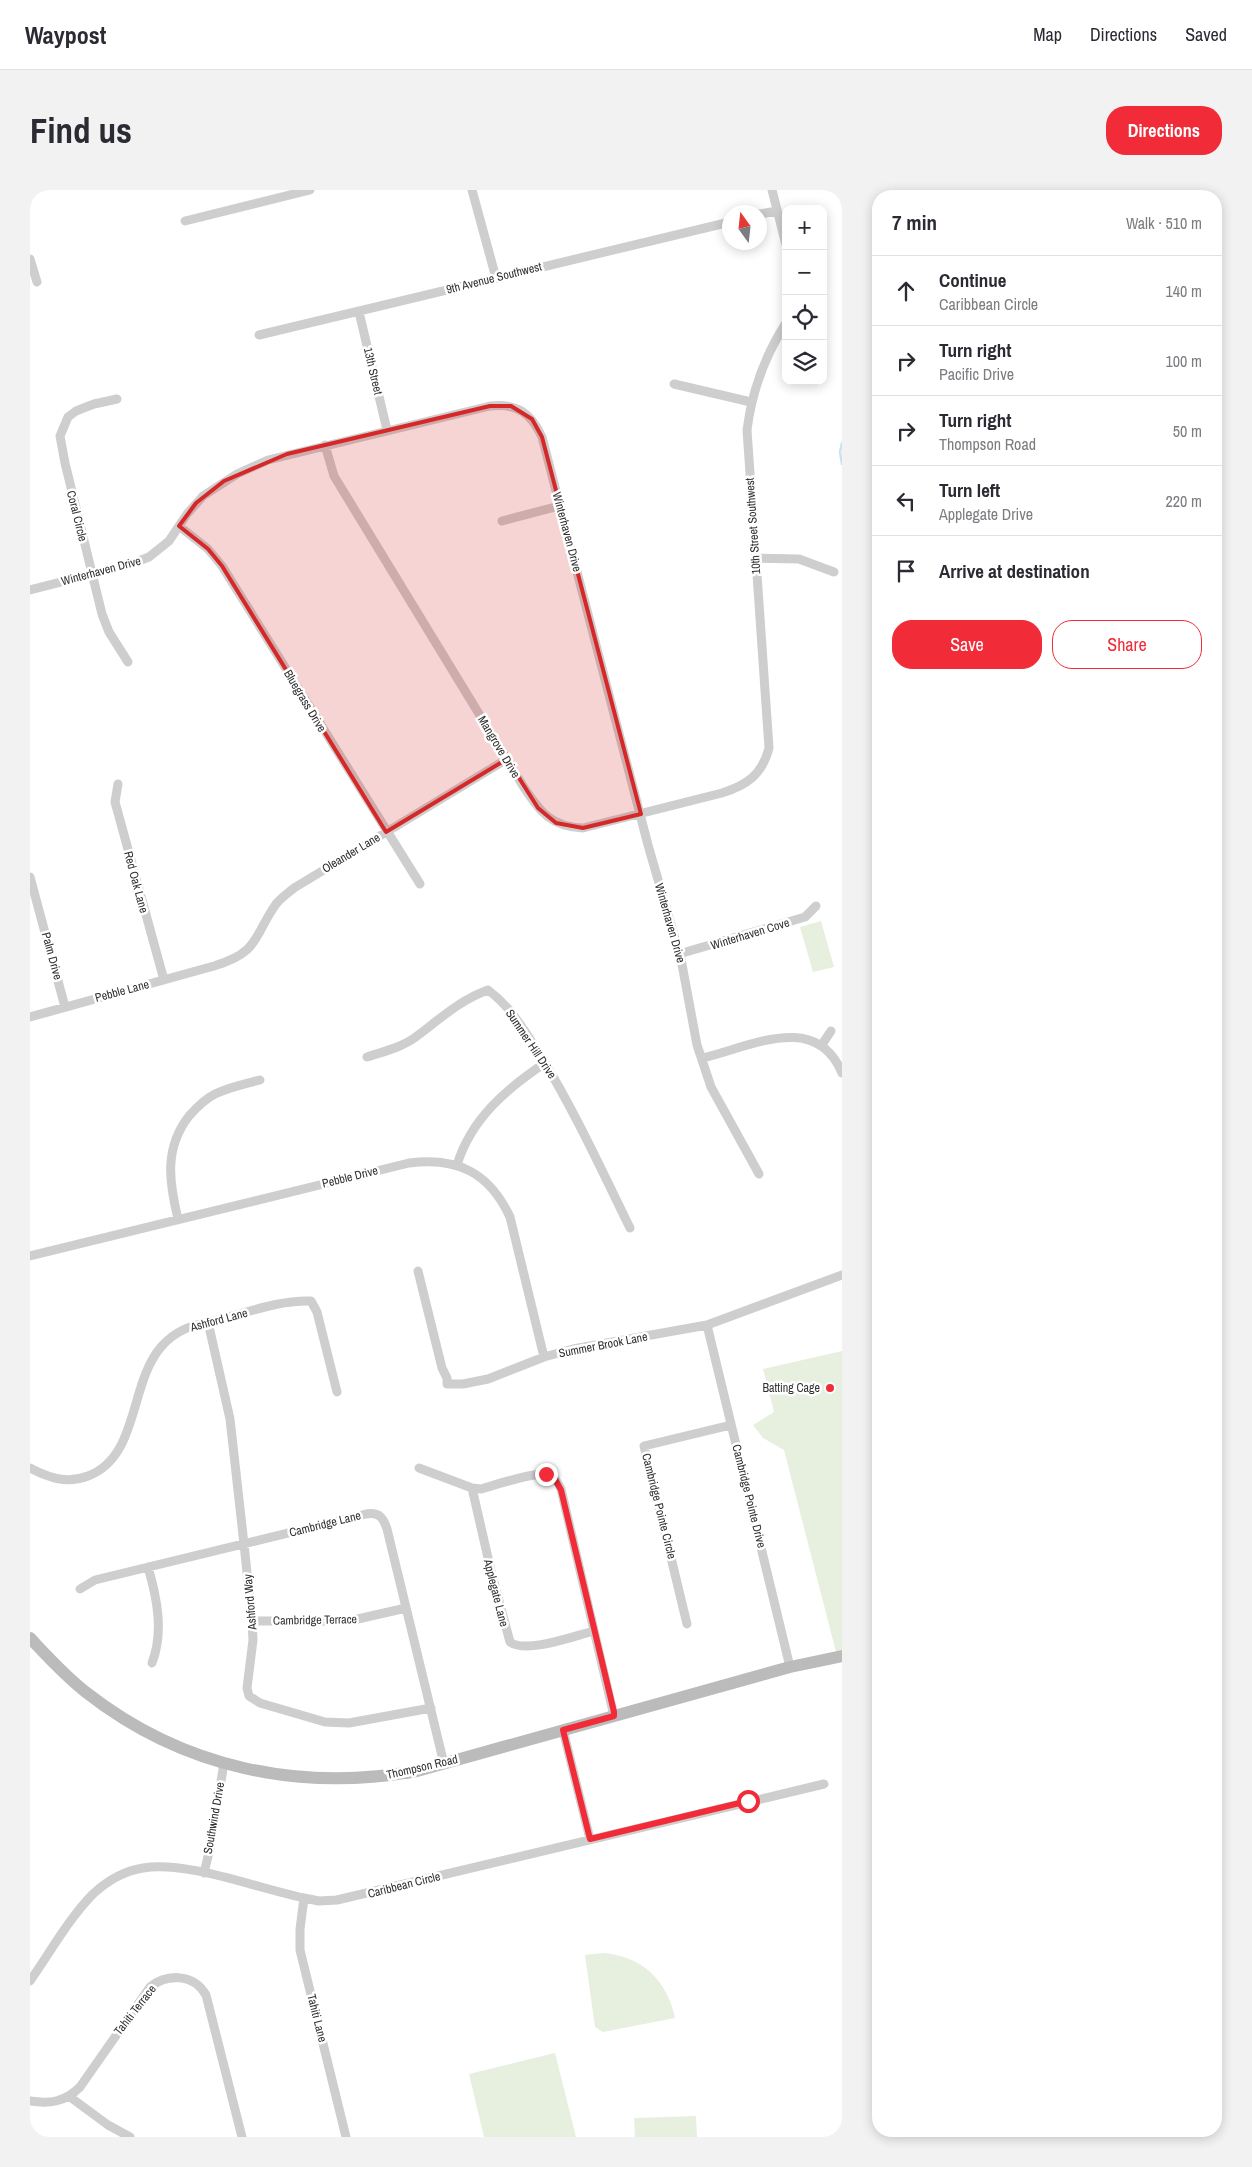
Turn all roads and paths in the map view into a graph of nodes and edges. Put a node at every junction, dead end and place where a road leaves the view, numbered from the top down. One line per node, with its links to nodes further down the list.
1 (472, 190): 10 (street)
2 (772, 190): 4 (street)
3 (304, 191): 6 (street)
4 (777, 211): 5 (street); 8 (street)
5 (767, 213)
6 (185, 221)
7 (722, 224): 10 (street, 9th Avenue Southwest)
8 (782, 230)
9 (30, 259): 11 (street)
10 (496, 278): 12 (street, 9th Avenue Southwest)
11 (37, 282)
12 (358, 312): 14 (street, 9th Avenue Southwest); 18 (street, 13th Street)
13 (782, 330): 17 (street, 10th Street Southwest)
14 (259, 335)
15 (674, 384): 17 (street)
16 (117, 399): 25 (street, Coral Circle)
17 (751, 402): 23 (street, 10th Street Southwest)
18 (386, 430): 19 (street, Winterhaven Drive); 20 (street, Winterhaven Drive)
19 (326, 445): 22 (street, Winterhaven Drive); 29 (street, Mangrove Drive)
20 (559, 506): 21 (street); 31 (street, Winterhaven Drive)
21 (502, 521)
22 (179, 526): 25 (street, Winterhaven Drive); 32 (street, Bluegrass Drive)
23 (756, 558): 24 (street); 28 (street, 10th Street Southwest)
24 (834, 572)
25 (91, 574): 26 (street, Winterhaven Drive); 27 (street, Coral Circle)
26 (30, 590)
27 (128, 662)
28 (769, 736): 31 (street, Mangrove Drive)
29 (507, 759): 31 (street, Mangrove Drive); 32 (street, Oleander Lane)
30 (118, 784): 38 (street, Red Oak Lane)
31 (641, 814): 36 (street, Winterhaven Drive)
32 (386, 832): 34 (street, Bluegrass Drive); 37 (street, Oleander Lane)
33 (30, 877): 39 (street, Palm Drive)
34 (420, 884)
35 (816, 906): 36 (street, Winterhaven Cove)
36 (679, 954): 44 (street, Winterhaven Drive)
37 (214, 966): 38 (street, Pebble Lane)
38 (164, 980): 39 (street, Pebble Lane)
39 (65, 1007): 40 (street, Pebble Lane)
40 (30, 1017)
41 (831, 1031): 42 (street)
42 (821, 1046): 44 (street); 46 (street)
43 (368, 1057): 45 (street, Summer Hill Drive)
44 (702, 1058): 49 (street, Winterhaven Drive)
45 (545, 1063): 48 (street); 51 (street, Summer Hill Drive)
46 (842, 1073)
47 (260, 1080): 50 (street)
48 (456, 1165): 50 (street, Pebble Drive); 57 (street, Pebble Drive)
49 (759, 1174)
50 (178, 1219): 52 (street, Pebble Drive)
51 (630, 1228)
52 (30, 1256)
53 (418, 1271): 57 (street, Summer Brook Lane)
54 (842, 1274): 56 (street, Summer Brook Lane)
55 (208, 1322): 58 (street, Ashford Lane); 60 (street, Ashford Lane); 63 (street, Ashford Way)
56 (707, 1325): 57 (street, Summer Brook Lane); 59 (street, Cambridge Pointe Drive)
57 (544, 1357)
58 (337, 1392)
59 (731, 1424): 68 (street, Cambridge Pointe Circle); 73 (street, Cambridge Pointe Drive)
60 (30, 1468)
61 (419, 1468): 62 (street)
62 (472, 1488): 69 (street); 69 (street, Applegate Lane)
63 (244, 1544): 64 (street, Cambridge Lane); 66 (street, Cambridge Lane); 67 (street, Ashford Way)
64 (148, 1567): 65 (street, Cambridge Lane); 72 (street)
65 (80, 1590)
66 (406, 1608): 67 (street, Cambridge Terrace); 74 (street, Cambridge Lane)
67 (252, 1621): 74 (street, Ashford Way)
68 (687, 1624)
69 (594, 1630): 75 (street)
70 (30, 1638): 77 (street, Thompson Road)
71 (842, 1656): 73 (street, Thompson Road)
72 (152, 1662)
73 (790, 1666): 75 (street, Thompson Road)
74 (431, 1708): 78 (street, Cambridge Lane)
75 (614, 1716): 76 (street, Thompson Road)
76 (563, 1730): 78 (street, Thompson Road); 80 (street)
77 (224, 1763): 78 (street, Thompson Road); 81 (street, Southwind Drive)
78 (444, 1764)
79 (824, 1784): 80 (street, Caribbean Circle)
80 (590, 1839): 82 (street, Caribbean Circle)
81 (204, 1873): 82 (street, Caribbean Circle); 83 (street, Caribbean Circle)
82 (304, 1898): 88 (street, Tahiti Lane)
83 (30, 1981)
84 (70, 2097): 85 (street); 86 (street); 87 (street, Tahiti Terrace)
85 (30, 2101)
86 (130, 2137)
87 (242, 2137)
88 (346, 2137)

